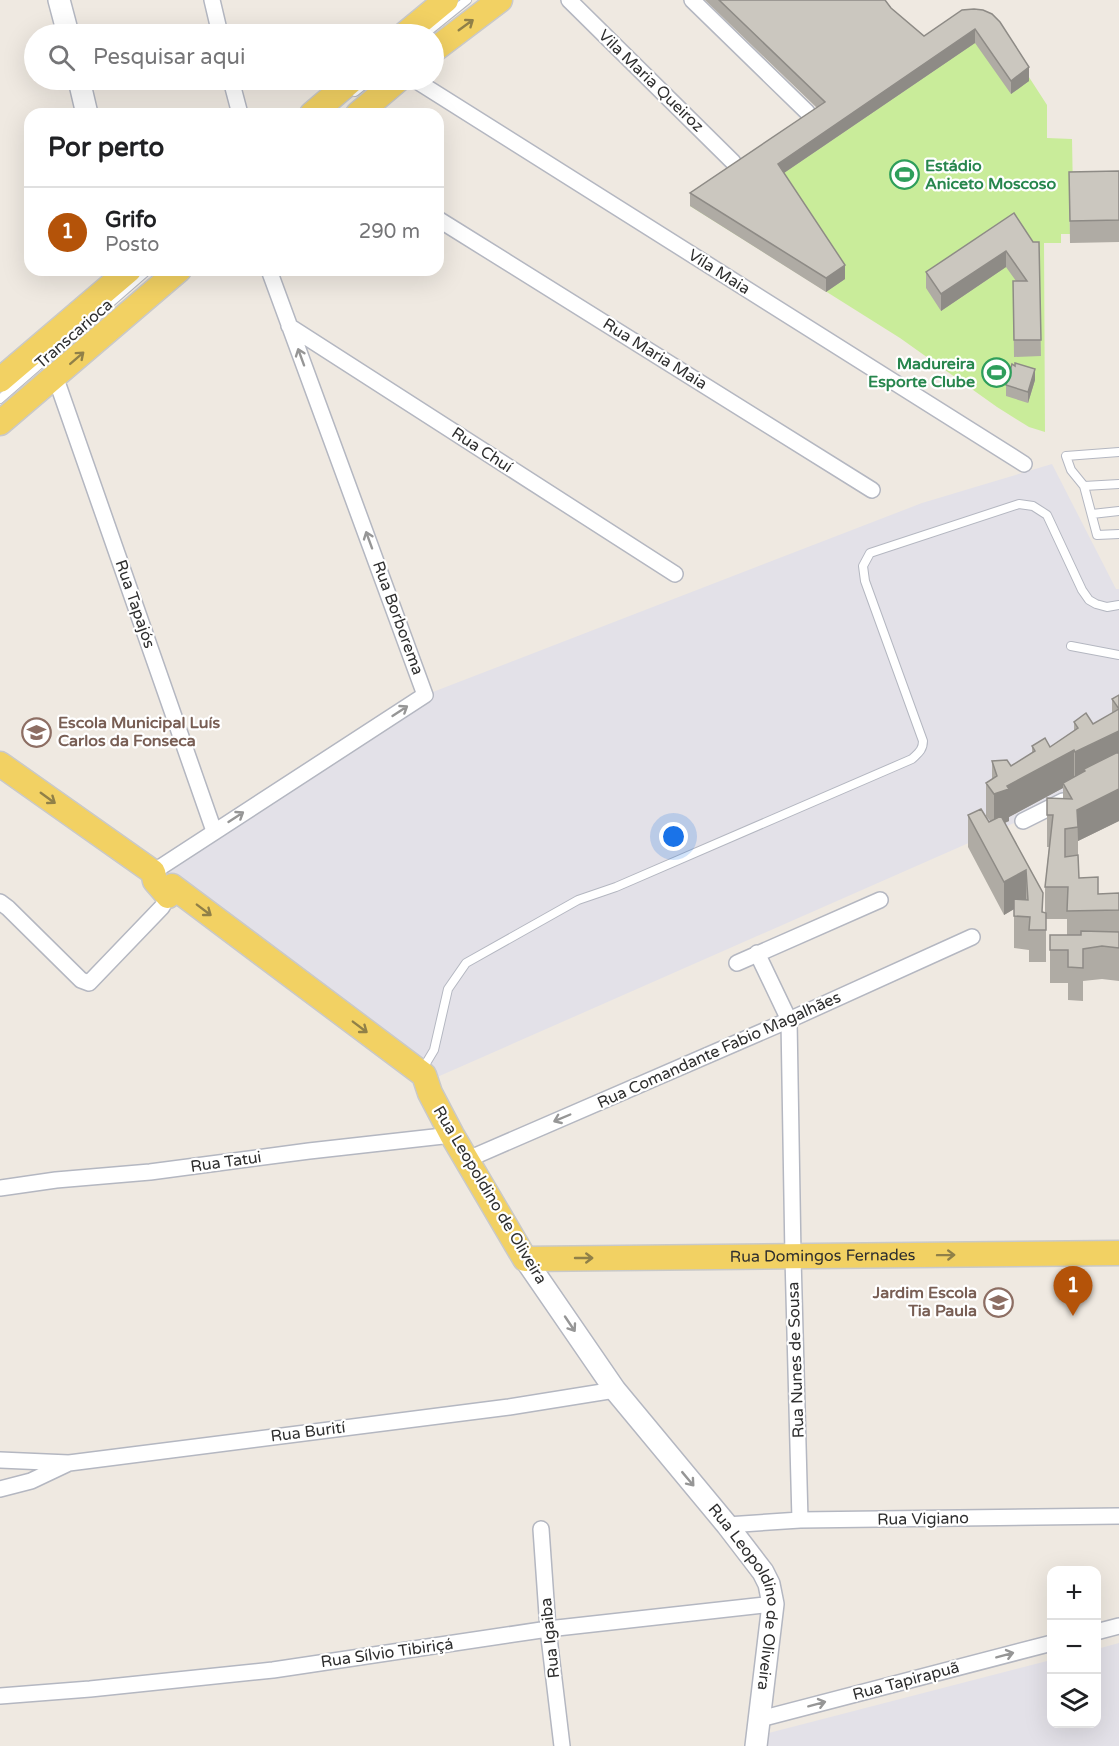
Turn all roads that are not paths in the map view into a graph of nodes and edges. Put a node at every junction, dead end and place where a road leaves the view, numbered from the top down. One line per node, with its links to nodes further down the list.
1 (59, 0): 8 (street)
2 (212, 0): 9 (street)
3 (446, 0): 10 (main road)
4 (467, 0): 11 (lane)
5 (500, 0): 12 (main road, one-way to 5)
6 (569, 0): 22 (street, Vila Maria Queiroz)
7 (692, 0): 21 (street)
8 (65, 24)
9 (218, 24)
10 (417, 24)
11 (437, 24)
12 (444, 42)
13 (81, 90): 18 (street)
14 (234, 90): 19 (street)
15 (372, 90): 17 (main road)
16 (431, 90): 34 (street, Vila Maia)
17 (352, 98): 20 (main road)
18 (86, 108)
19 (238, 108)
20 (327, 108)
21 (807, 112)
22 (733, 162)
23 (444, 223): 37 (street, Rua Maria Maia)
24 (141, 276): 31 (lane, Transcarioca)
25 (172, 276): 29 (main road, one-way to 25)
26 (271, 276): 28 (street, Rua Borborema)
27 (114, 278): 30 (main road)
28 (289, 326): 41 (street, Rua Chuí); 48 (street, Rua Borborema, one-way to 28)
29 (55, 376): 32 (main road); 48 (street, Rua Tapajós)
30 (0, 380)
31 (0, 399)
32 (0, 423)
33 (1119, 452): 36 (lane)
34 (1024, 464)
35 (1119, 484): 36 (lane)
36 (1084, 486): 39 (lane)
37 (872, 490)
38 (1119, 511): 39 (lane)
39 (1092, 514): 40 (lane)
40 (1119, 534)
41 (675, 574)
42 (1119, 605): 57 (lane)
43 (1071, 646): 44 (lane)
44 (1119, 655)
45 (0, 764): 49 (main road, one-way to 49)
46 (1078, 793): 47 (street)
47 (1023, 820)
48 (214, 831): 49 (street, Rua Borborema)
49 (153, 872): 50 (main road)
50 (168, 896): 52 (street); 57 (main road, one-way to 57)
51 (880, 900): 54 (street)
52 (0, 902)
53 (972, 938): 56 (street, Rua Comandante Fabio Magalhães)
54 (757, 953): 55 (street); 56 (street)
55 (737, 963)
56 (789, 1020): 59 (street, Rua Comandante Fabio Magalhães, one-way to 59); 62 (street, Rua Nunes de Sousa)
57 (424, 1075): 58 (main road, Rua Leopoldino de Oliveira)
58 (452, 1135): 59 (main road, Rua Leopoldino de Oliveira); 60 (street, Rua Tatui)
59 (466, 1160): 63 (main road, Rua Leopoldino de Oliveira)
60 (0, 1188)
61 (1119, 1253): 62 (main road, Rua Domingos Fernades, one-way to 61)
62 (793, 1257): 63 (main road, Rua Domingos Fernades, one-way to 62); 69 (street, Rua Nunes de Sousa)
63 (525, 1259): 64 (street, Rua Leopoldino de Oliveira, one-way to 64)
64 (615, 1390): 66 (street, Rua Burití); 70 (street, Rua Leopoldino de Oliveira, one-way to 70)
65 (0, 1460): 66 (street, Rua Burití)
66 (69, 1463): 67 (street)
67 (0, 1489)
68 (1119, 1516): 69 (street, Rua Vigiano)
69 (800, 1520): 70 (street, Rua Vigiano)
70 (727, 1525): 72 (street, Rua Leopoldino de Oliveira)
71 (541, 1529): 74 (street, Rua Igaiba)
72 (773, 1605): 74 (street, Rua Sílvio Tibiriçá); 78 (street, Rua Leopoldino de Oliveira)
73 (1119, 1626): 75 (street)
74 (549, 1629): 77 (street, Rua Sílvio Tibiriçá); 79 (street, Rua Igaiba)
75 (1101, 1631)
76 (1047, 1644): 78 (street, Rua Tapirapuã, one-way to 76)
77 (0, 1696)
78 (760, 1719): 80 (street, Rua Leopoldino de Oliveira)
79 (562, 1746)
80 (756, 1746)

